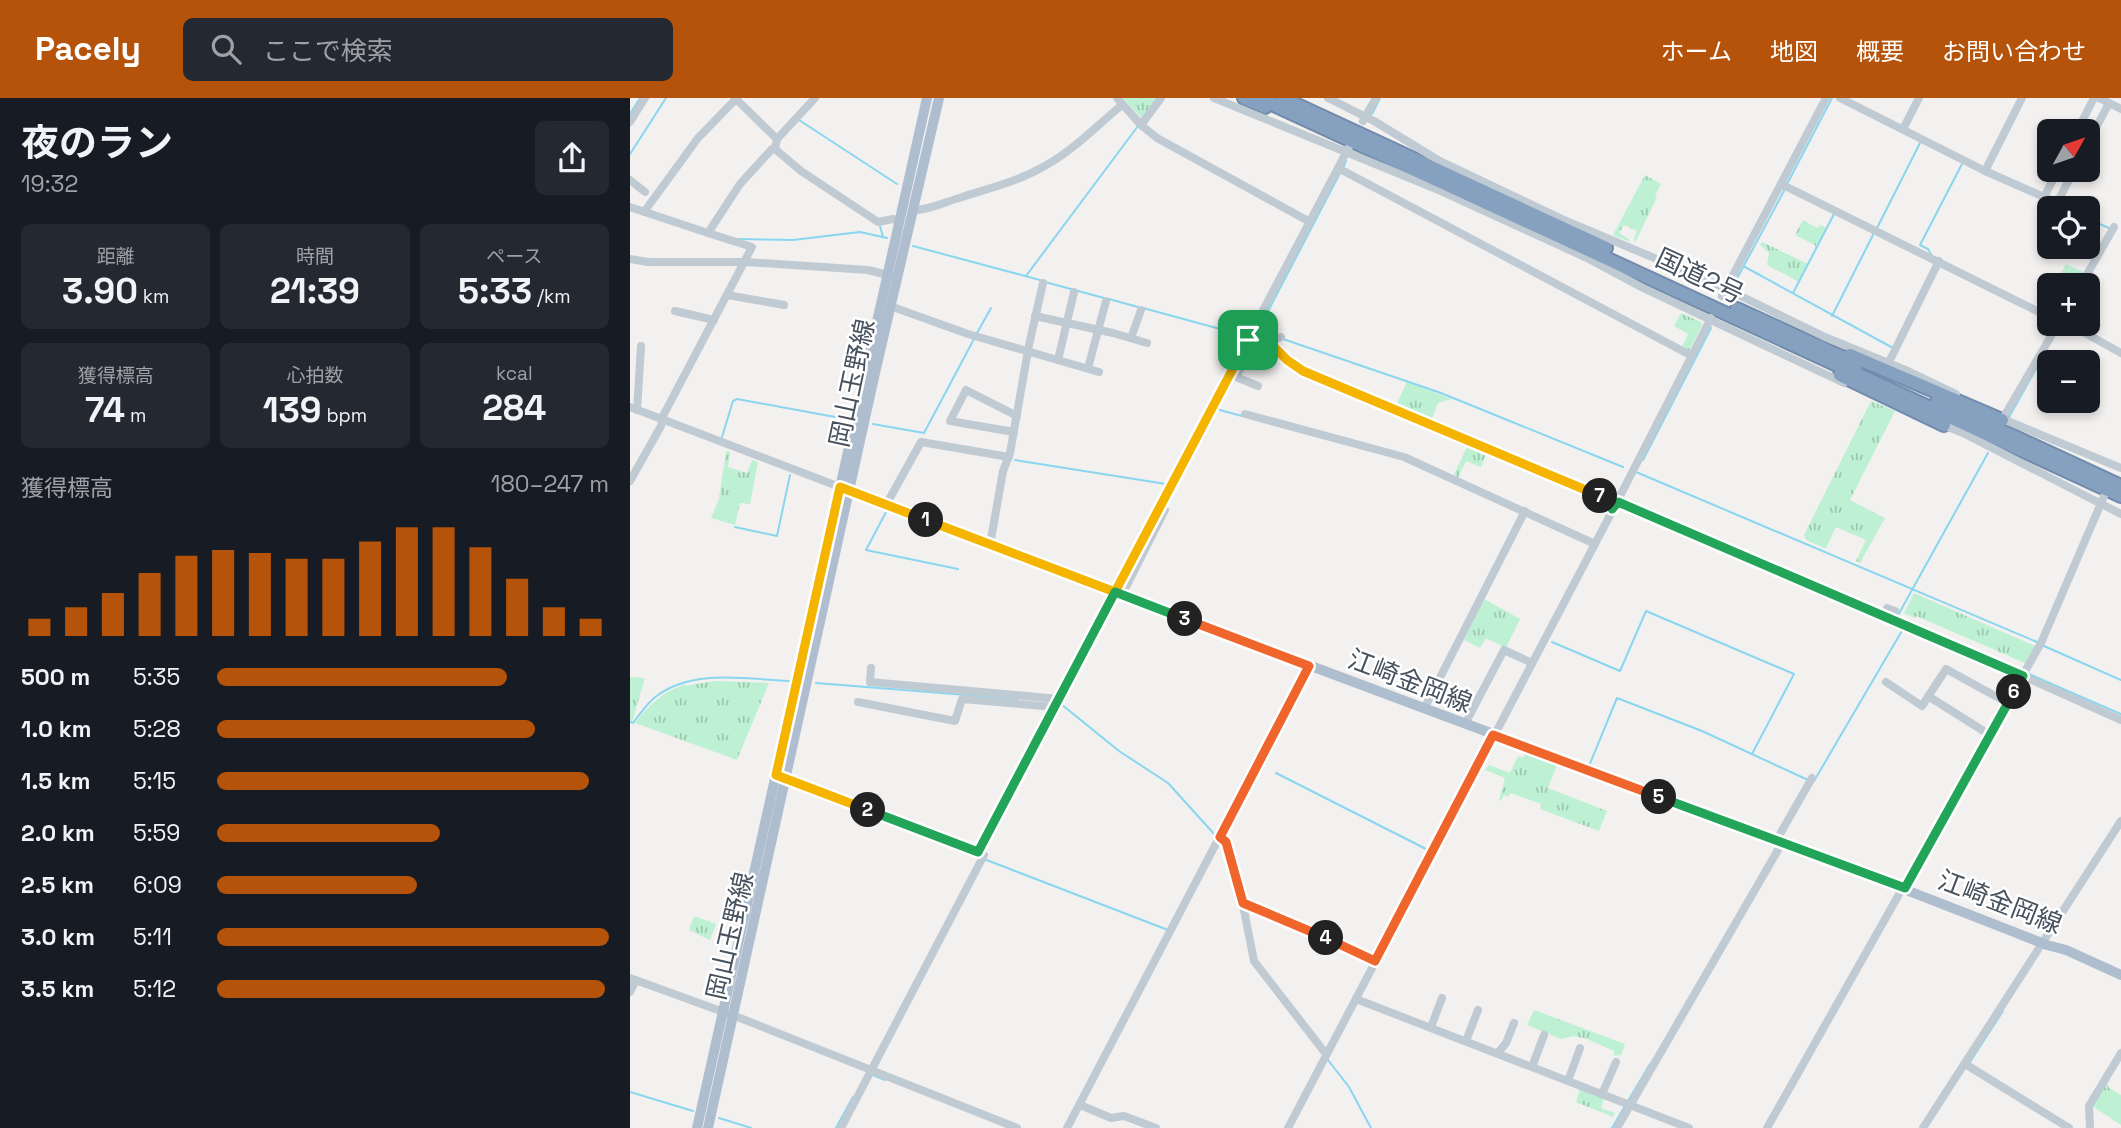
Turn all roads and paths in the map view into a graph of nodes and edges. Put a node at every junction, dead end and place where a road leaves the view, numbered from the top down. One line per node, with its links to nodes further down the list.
1 (645, 98): 23 (street)
2 (815, 98): 26 (street)
3 (937, 98): 37 (main road, 岡山玉野線); 39 (main road, 岡山玉野線)
4 (1161, 98): 24 (street)
5 (1214, 98): 28 (street)
6 (1244, 98): 29 (highway)
7 (1259, 98): 29 (highway, 国道2号)
8 (1328, 98): 20 (street)
9 (1376, 98): 20 (street)
10 (1826, 98): 33 (street)
11 (1840, 98): 25 (street)
12 (1919, 98): 25 (street)
13 (2022, 98): 31 (street)
14 (2097, 98): 18 (street); 21 (street)
15 (734, 100): 26 (street); 38 (street)
16 (1287, 100): 64 (highway, 国道2号)
17 (1120, 101): 24 (street); 37 (street)
18 (2109, 103): 19 (street); 22 (street)
19 (2121, 109)
20 (1364, 119): 50 (street)
21 (2084, 119)
22 (2100, 121)
23 (630, 122)
24 (1141, 125): 40 (street)
25 (1903, 129): 31 (street)
26 (777, 139): 27 (street)
27 (775, 149): 39 (street); 42 (street)
28 (1347, 150): 30 (street); 59 (street)
29 (1376, 152): 62 (highway, 国道2号)
30 (1340, 169): 40 (street); 74 (street)
31 (1986, 171): 35 (street)
32 (630, 180): 34 (street)
33 (1784, 185): 44 (street); 50 (street)
34 (645, 192)
35 (2042, 196)
36 (630, 207): 38 (street)
37 (912, 210): 47 (main road, 岡山玉野線)
38 (645, 211): 42 (street)
39 (899, 220): 47 (main road, 岡山玉野線)
40 (1310, 222): 69 (street)
41 (2114, 227): 46 (street)
42 (709, 231): 45 (street)
43 (630, 259): 45 (street)
44 (1940, 261): 57 (street); 76 (street)
45 (745, 262): 47 (street); 51 (street)
46 (2088, 273)
47 (891, 276): 54 (main road, 岡山玉野線); 92 (main road, 岡山玉野線)
48 (1043, 283): 58 (street)
49 (1074, 292): 61 (street)
50 (1724, 292): 76 (street)
51 (727, 295): 53 (street); 60 (street)
52 (1106, 301): 63 (street)
53 (784, 305)
54 (890, 306): 72 (street); 92 (main road, 岡山玉野線)
55 (1141, 310): 67 (street)
56 (675, 311): 60 (street)
57 (2037, 311)
58 (1035, 316): 61 (street); 72 (street)
59 (1712, 317): 74 (street); 86 (street)
60 (714, 320): 84 (street)
61 (1067, 324): 63 (street); 75 (street)
62 (1752, 325): 86 (highway); 94 (highway, 国道2号)
63 (1098, 331): 67 (street); 77 (street)
64 (1793, 334): 85 (highway); 91 (highway, 国道2号)
65 (2051, 336): 85 (street)
66 (2091, 336): 73 (street)
67 (1131, 338): 70 (street)
68 (1277, 338): 69 (street)
69 (1250, 339): 79 (street); 95 (street)
70 (1147, 343)
71 (641, 346): 81 (street)
72 (1029, 351): 75 (street); 83 (street)
73 (2121, 353)
74 (1692, 356): 95 (street)
75 (1058, 360): 77 (street)
76 (1888, 364): 85 (street)
77 (1087, 369): 78 (street)
78 (1099, 372)
79 (1233, 376): 80 (street); 103 (street)
80 (1258, 386)
81 (633, 408): 84 (street)
82 (1245, 414): 99 (street)
83 (1017, 416): 87 (street); 87 (street)
84 (663, 419): 90 (street); 92 (street)
85 (2002, 420): 89 (street)
86 (1944, 425): 97 (street)
87 (1014, 432): 88 (street)
88 (1009, 457): 96 (street); 102 (street)
89 (2120, 466): 91 (street)
90 (630, 481)
91 (2117, 481)
92 (845, 489): 96 (main road, 江崎金岡線); 118 (main road, 岡山玉野線)
93 (2105, 494): 97 (street)
94 (2121, 496)
95 (1617, 504): 101 (street); 107 (street)
96 (886, 505): 102 (main road, 江崎金岡線)
97 (2099, 505): 100 (street); 107 (street)
98 (1165, 510): 103 (street)
99 (1525, 511): 101 (street); 113 (street)
100 (2121, 514)
101 (1595, 544): 104 (street)
102 (990, 545): 103 (main road, 江崎金岡線)
103 (1118, 594): 105 (main road, 江崎金岡線); 111 (street)
104 (1532, 663): 115 (street); 116 (street)
105 (1309, 666): 113 (main road, 江崎金岡線); 121 (street)
106 (871, 668): 111 (street)
107 (2025, 671): 112 (street); 114 (street)
108 (1886, 682): 109 (street)
109 (1928, 696): 112 (street); 117 (street)
110 (858, 702): 111 (street)
111 (1057, 702): 123 (street)
112 (2008, 703): 117 (street)
113 (1424, 709): 115 (main road, 江崎金岡線)
114 (2121, 720)
115 (1465, 724): 116 (main road, 江崎金岡線)
116 (1493, 735): 122 (main road, 江崎金岡線); 127 (street)
117 (1990, 735): 124 (street)
118 (781, 777): 123 (street); 134 (main road, 岡山玉野線)
119 (1812, 778): 122 (street)
120 (2121, 821): 126 (street)
121 (1219, 839): 125 (street); 150 (street)
122 (1779, 842): 124 (main road, 江崎金岡線); 149 (street)
123 (981, 855): 146 (street)
124 (1905, 888): 126 (main road, 江崎金岡線); 160 (street)
125 (1243, 903): 127 (street); 142 (street)
126 (2045, 944): 128 (main road, 江崎金岡線); 144 (street)
127 (1375, 961): 132 (street)
128 (2121, 975)
129 (633, 979): 130 (street); 134 (street)
130 (630, 992)
131 (1442, 998): 136 (street)
132 (1358, 1000): 136 (street); 142 (street)
133 (1478, 1010): 138 (street)
134 (728, 1014): 146 (street); 151 (main road, 岡山玉野線); 152 (main road, 岡山玉野線)
135 (1514, 1023): 140 (street)
136 (1432, 1027): 138 (street)
137 (1544, 1035): 145 (street)
138 (1466, 1041): 140 (street)
139 (1580, 1048): 147 (street)
140 (1498, 1053): 145 (street)
141 (2121, 1053): 163 (street)
142 (1325, 1056): 157 (street)
143 (1616, 1062): 148 (street)
144 (1967, 1066): 161 (street); 162 (street)
145 (1532, 1067): 147 (street)
146 (871, 1070): 153 (street); 154 (street)
147 (1568, 1081): 148 (street)
148 (1602, 1094): 149 (street)
149 (1627, 1104): 158 (street); 159 (street)
150 (1080, 1105): 155 (street); 156 (street)
151 (697, 1128)
152 (708, 1128)
153 (841, 1128)
154 (1017, 1128)
155 (1067, 1128)
156 (1156, 1128)
157 (1287, 1128)
158 (1616, 1128)
159 (1689, 1128)
160 (1768, 1128)
161 (1923, 1128)
162 (2069, 1128)
163 (2090, 1128)

